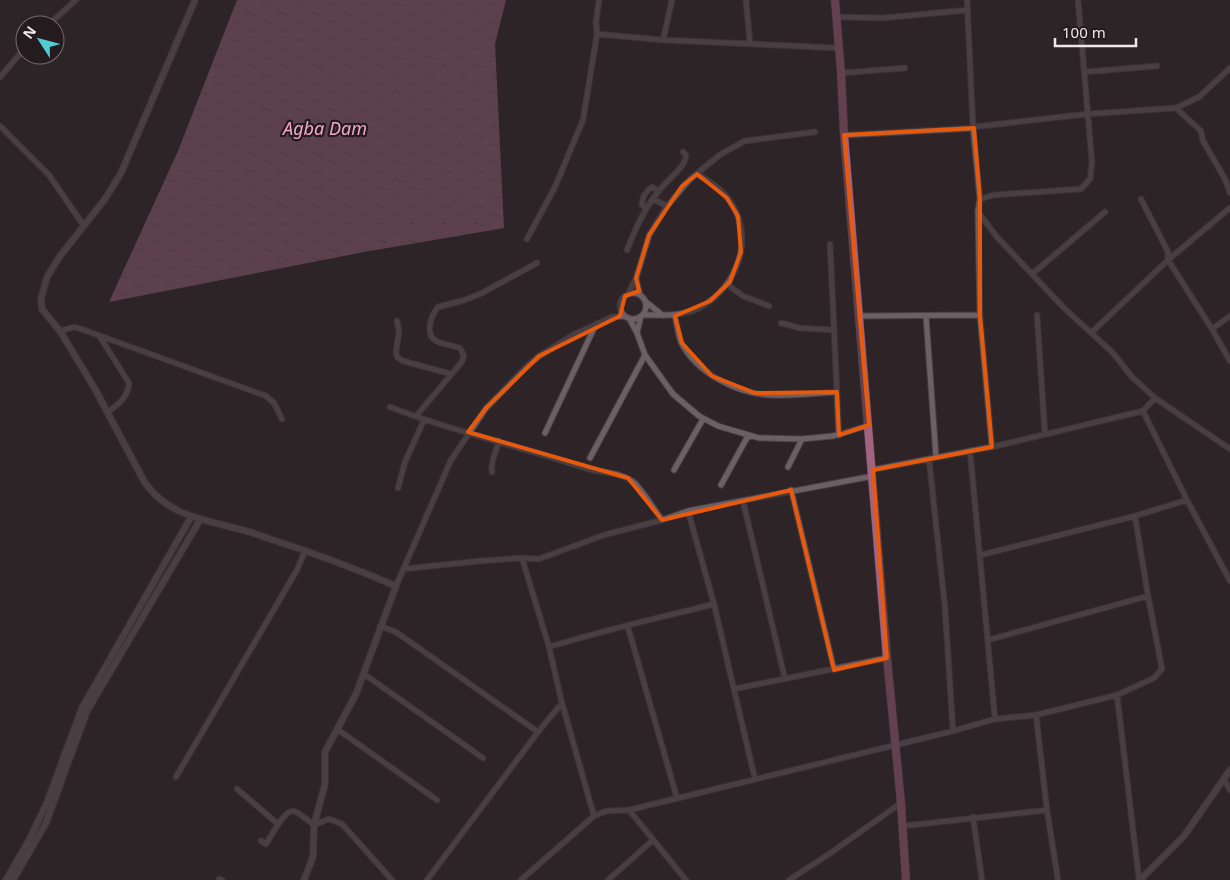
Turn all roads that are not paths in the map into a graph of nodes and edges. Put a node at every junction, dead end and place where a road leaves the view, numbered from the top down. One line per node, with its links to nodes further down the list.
1 (76, 0): 10 (street)
2 (195, 0): 41 (street)
3 (599, 0): 12 (street)
4 (672, 0): 13 (street)
5 (746, 0): 14 (street)
6 (835, 0): 11 (main road)
7 (968, 0): 9 (street)
8 (1078, 0): 20 (street)
9 (968, 10): 11 (street); 26 (street)
10 (59, 15)
11 (837, 17): 15 (main road)
12 (597, 34): 13 (street); 42 (street)
13 (663, 40): 14 (street)
14 (750, 43): 15 (street)
15 (839, 48): 21 (main road)
16 (15, 60): 22 (street)
17 (1157, 66): 20 (street)
18 (905, 68): 21 (street)
19 (1230, 68): 23 (street)
20 (1084, 72): 24 (street)
21 (841, 73): 28 (main road)
22 (0, 77)
23 (1176, 108): 24 (street); 32 (street)
24 (1087, 114): 26 (street); 34 (street)
25 (0, 126): 41 (street)
26 (974, 128): 28 (street); 34 (street)
27 (815, 132): 30 (street)
28 (844, 136): 60 (main road)
29 (683, 152): 31 (street)
30 (697, 174): 36 (street); 49 (street)
31 (659, 191): 33 (street); 37 (street)
32 (1230, 193)
33 (653, 199): 36 (street); 37 (street)
34 (980, 199): 39 (street)
35 (1141, 199): 45 (street)
36 (667, 206): 48 (street)
37 (646, 208): 44 (street)
38 (1230, 208): 45 (street)
39 (978, 211): 47 (street); 57 (street)
40 (1105, 212): 47 (street)
41 (84, 226): 70 (street)
42 (527, 239)
43 (830, 244): 68 (street)
44 (627, 250)
45 (1168, 260): 69 (street); 71 (street)
46 (537, 263): 76 (street)
47 (1032, 274): 71 (street)
48 (636, 278): 50 (street); 51 (street)
49 (728, 285): 53 (street); 59 (street)
50 (628, 294): 51 (street); 54 (street)
51 (640, 295): 52 (street)
52 (645, 301): 55 (street); 56 (street)
53 (769, 306)
54 (620, 307): 63 (street); 64 (street)
55 (661, 314): 56 (street); 59 (street)
56 (642, 315): 64 (street); 72 (street)
57 (980, 315): 61 (street); 94 (street)
58 (1037, 315): 90 (street)
59 (675, 316): 77 (street)
60 (859, 316): 61 (street); 86 (main road)
61 (926, 316): 97 (street)
62 (1230, 316): 69 (street)
63 (612, 317): 64 (street); 67 (street)
64 (627, 317): 72 (street)
65 (397, 321): 76 (street)
66 (781, 323): 68 (street)
67 (596, 324): 87 (street); 88 (street)
68 (834, 330): 77 (street)
69 (1212, 330): 75 (street)
70 (60, 331): 73 (street); 81 (street)
71 (1092, 332): 78 (street)
72 (637, 333): 74 (street)
73 (99, 336): 81 (street); 84 (street)
74 (645, 355): 83 (street); 98 (street)
75 (1229, 357)
76 (452, 374): 82 (street)
77 (837, 392): 89 (street)
78 (1155, 398): 80 (street); 95 (street)
79 (390, 407): 82 (street)
80 (1143, 411): 90 (street); 107 (street)
81 (108, 412): 111 (street)
82 (416, 416): 85 (street)
83 (703, 418): 91 (street); 101 (street)
84 (282, 420)
85 (424, 420): 87 (street); 105 (street)
86 (869, 425): 89 (street); 103 (main road)
87 (468, 432): 93 (street); 117 (street)
88 (545, 433)
89 (839, 434): 92 (street)
90 (1046, 434): 94 (street)
91 (748, 436): 92 (street); 104 (street)
92 (802, 438): 100 (street)
93 (498, 441): 102 (street); 113 (street)
94 (992, 447): 96 (street)
95 (1230, 449)
96 (970, 451): 97 (street); 115 (street)
97 (936, 457): 99 (street)
98 (590, 458)
99 (929, 459): 103 (street); 136 (street)
100 (788, 467)
101 (674, 470)
102 (492, 472)
103 (873, 473): 106 (street); 126 (main road)
104 (721, 485)
105 (398, 488)
106 (791, 490): 108 (street); 127 (street)
107 (1187, 500): 110 (street); 118 (street)
108 (743, 501): 109 (street); 129 (street)
109 (688, 511): 113 (street); 121 (street)
110 (1135, 516): 115 (street); 120 (street)
111 (191, 518): 112 (street); 158 (street)
112 (200, 520): 114 (street); 159 (street)
113 (662, 520): 116 (street)
114 (305, 551): 119 (street); 141 (street)
115 (981, 554): 124 (street)
116 (522, 558): 117 (street); 125 (street)
117 (403, 569): 119 (street)
118 (1230, 581)
119 (396, 586): 122 (street)
120 (1148, 596): 124 (street); 131 (street)
121 (714, 604): 123 (street); 130 (street)
122 (380, 626): 128 (street); 137 (street)
123 (628, 627): 125 (street); 146 (street)
124 (988, 640): 134 (street)
125 (549, 647): 132 (street)
126 (887, 658): 127 (street); 138 (main road)
127 (834, 670): 129 (street)
128 (364, 674): 135 (street); 139 (street)
129 (785, 679): 130 (street)
130 (734, 689): 142 (street)
131 (1117, 695): 133 (street); 170 (street)
132 (562, 703): 137 (street); 151 (street)
133 (1036, 715): 134 (street); 150 (street)
134 (995, 719): 136 (street)
135 (336, 729): 147 (street); 154 (street)
136 (953, 731): 138 (street)
137 (538, 732): 162 (street)
138 (895, 745): 142 (street); 148 (main road)
139 (483, 758)
140 (1230, 770): 143 (street)
141 (176, 777)
142 (755, 779): 146 (street)
143 (1224, 779): 145 (street); 170 (street)
144 (237, 789): 153 (street)
145 (1230, 790)
146 (677, 798): 149 (street)
147 (437, 800)
148 (901, 803): 155 (main road); 166 (street)
149 (629, 810): 151 (street); 156 (street)
150 (1047, 810): 152 (street); 169 (street)
151 (594, 816): 163 (street)
152 (973, 817): 155 (street); 168 (street)
153 (278, 824): 154 (street); 157 (street)
154 (314, 825): 160 (street); 161 (street)
155 (902, 826): 167 (main road)
156 (653, 840): 164 (street); 165 (street)
157 (261, 841)
158 (6, 880)
159 (13, 880)
160 (304, 880)
161 (392, 880)
162 (427, 880)
163 (521, 880)
164 (608, 880)
165 (686, 880)
166 (789, 880)
167 (906, 880)
168 (982, 880)
169 (1058, 880)
170 (1140, 880)

